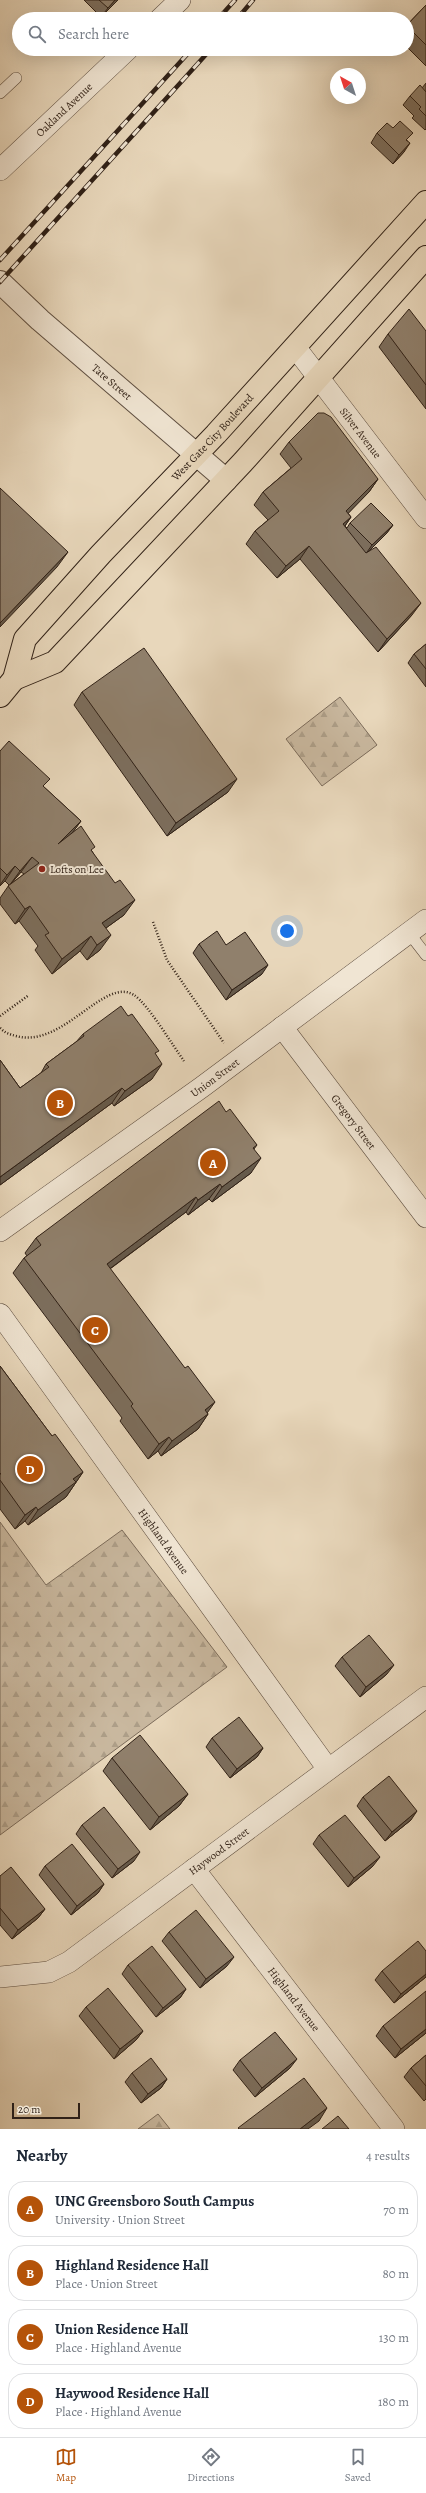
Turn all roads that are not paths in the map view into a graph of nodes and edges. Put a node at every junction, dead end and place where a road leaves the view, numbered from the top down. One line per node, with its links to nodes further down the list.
1 (180, 0): 2 (street)
2 (167, 12)
3 (121, 56): 6 (street, Oakland Avenue)
4 (16, 78): 5 (lane)
5 (0, 93)
6 (0, 170)
7 (426, 202): 10 (main road, West Gate City Boulevard)
8 (426, 257): 11 (main road, West Gate City Boulevard)
9 (0, 282): 12 (street, Tate Street)
10 (295, 347): 11 (street, Silver Avenue); 12 (main road, West Gate City Boulevard)
11 (318, 378): 13 (main road, West Gate City Boulevard); 14 (street, Silver Avenue)
12 (198, 454): 13 (street, Tate Street); 15 (main road, West Gate City Boulevard)
13 (226, 480): 15 (main road, West Gate City Boulevard)
14 (426, 518)
15 (14, 679): 16 (main road, West Gate City Boulevard)
16 (0, 696)
17 (426, 920): 18 (street, Union Street)
18 (409, 933): 19 (lane); 20 (street, Union Street)
19 (426, 955)
20 (282, 1027): 21 (street, Gregory Street); 22 (street, Union Street)
21 (426, 1217)
22 (0, 1231)
23 (0, 1314): 25 (street, Highland Avenue)
24 (426, 1697): 25 (street, Haywood Street)
25 (328, 1768): 26 (street, Haywood Street)
26 (194, 1869): 27 (street, Haywood Street); 28 (street, Highland Avenue)
27 (0, 1977)
28 (394, 2129)

